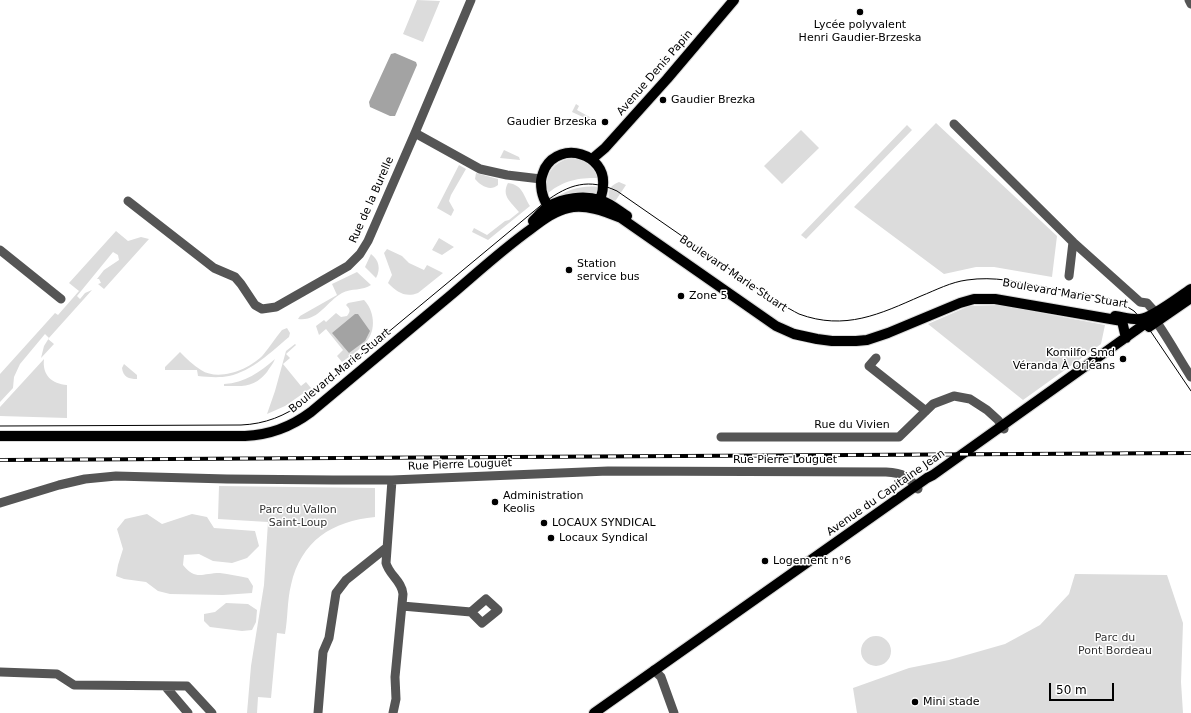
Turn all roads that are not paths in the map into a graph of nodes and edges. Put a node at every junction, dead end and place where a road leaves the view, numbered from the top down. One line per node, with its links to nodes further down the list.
1 (470, 0): 6 (street, Rue de la Burelle)
2 (734, 0): 7 (main road, Avenue Denis Papin)
3 (1189, 0): 4 (street)
4 (1191, 4)
5 (954, 124): 12 (street)
6 (415, 133): 8 (street); 9 (street, Rue de la Burelle)
7 (592, 159): 8 (main road); 10 (main road)
8 (541, 179): 11 (main road)
9 (128, 201)
10 (597, 204): 11 (main road, Boulevard Marie Stuart); 19 (main road, Boulevard Marie Stuart); 20 (main road, Boulevard Marie Stuart)
11 (551, 210): 26 (main road, Boulevard Marie Stuart)
12 (1074, 242): 14 (street); 19 (street)
13 (0, 250): 18 (street)
14 (1069, 276)
15 (1191, 289): 19 (main road, Avenue du Capitaine Jean)
16 (1191, 293): 19 (main road, Avenue du Capitaine Jean)
17 (1191, 298): 19 (main road, Avenue du Capitaine Jean)
18 (61, 299)
19 (1150, 319): 20 (main road, Boulevard Marie Stuart); 21 (main road, Avenue du Capitaine Jean); 23 (street); 25 (main road, Avenue du Capitaine Jean)
20 (1122, 321): 21 (main road)
21 (1126, 338): 25 (main road, Avenue du Capitaine Jean)
22 (876, 358): 24 (street)
23 (1191, 376)
24 (926, 411): 25 (street, Rue du Vivien); 27 (street, Rue du Vivien)
25 (1003, 428): 29 (main road, Avenue du Capitaine Jean)
26 (0, 436)
27 (721, 437)
28 (392, 480): 29 (street, Rue Pierre Louguet); 30 (street, Rue Pierre Louguet); 31 (street)
29 (917, 488): 35 (main road, Avenue du Capitaine Jean)
30 (0, 503)
31 (386, 548): 32 (street); 40 (street)
32 (402, 606): 33 (street); 37 (street)
33 (471, 612)
34 (0, 672): 36 (street)
35 (656, 672): 41 (main road, Avenue du Capitaine Jean); 42 (main road, Avenue du Capitaine Jean); 43 (street)
36 (165, 686): 38 (street); 39 (street)
37 (397, 712)
38 (188, 713)
39 (212, 713)
40 (318, 713)
41 (594, 713)
42 (602, 713)
43 (674, 713)

